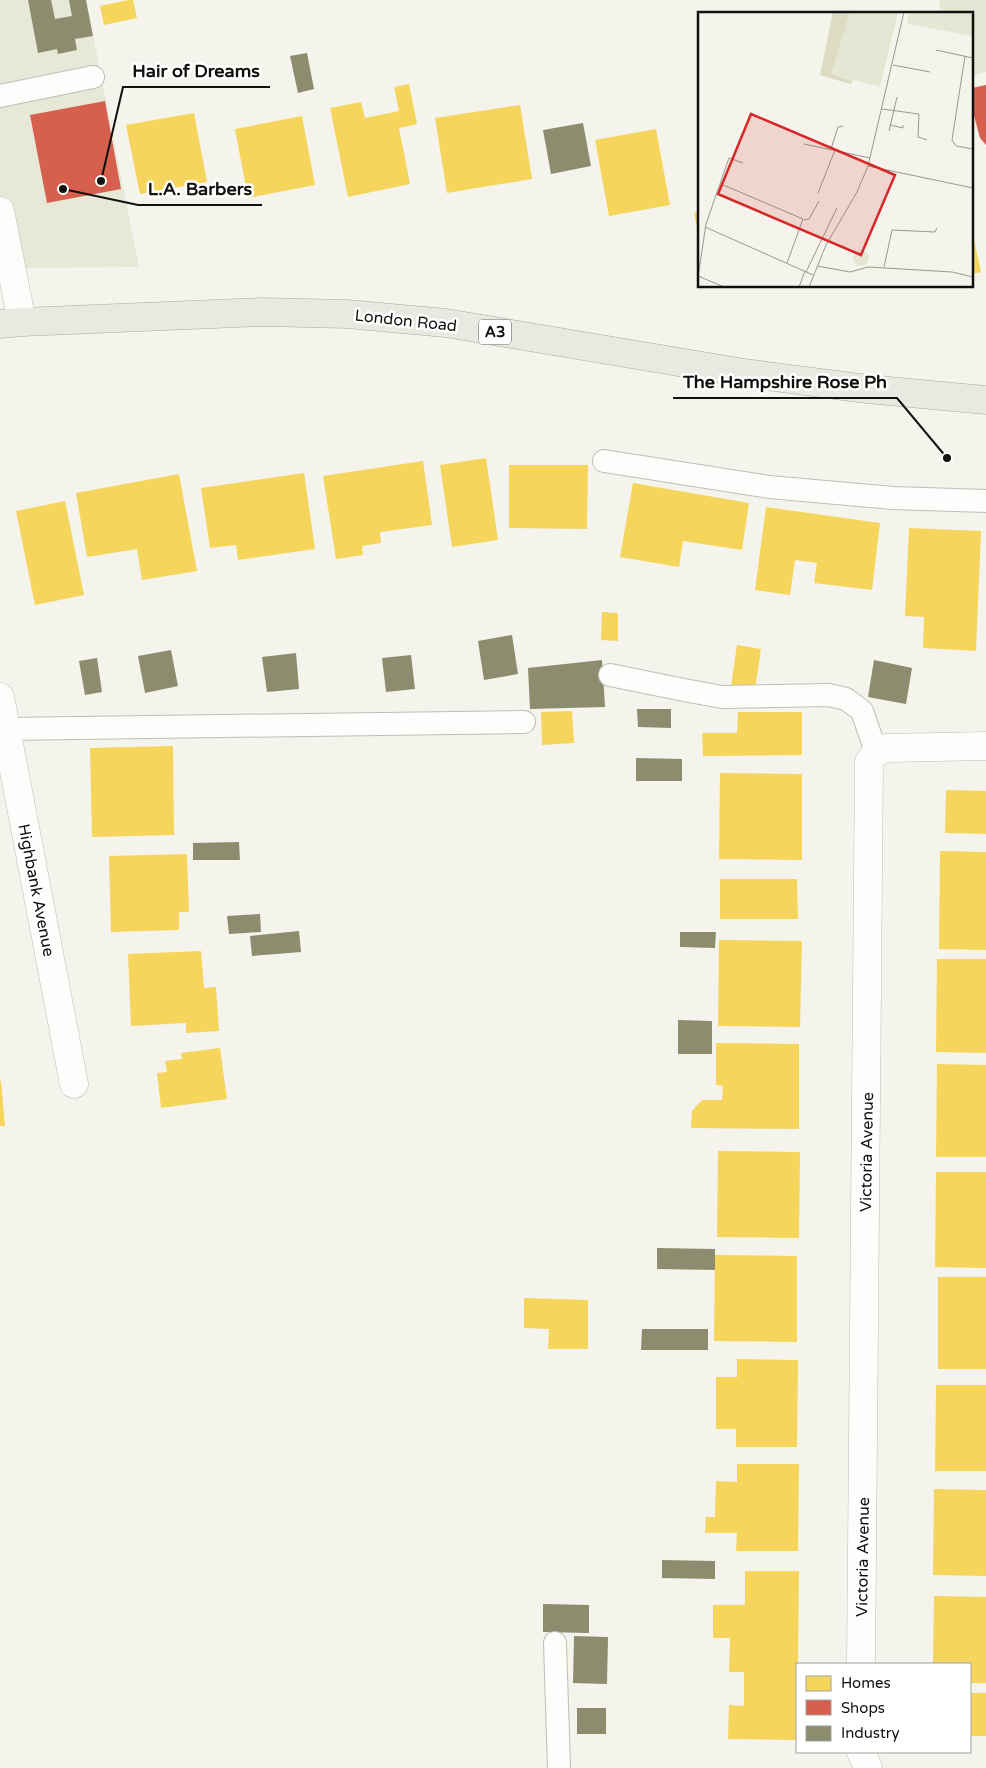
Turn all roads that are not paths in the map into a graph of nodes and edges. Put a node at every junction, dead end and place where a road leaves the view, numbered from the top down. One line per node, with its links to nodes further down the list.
1 (93, 77): 2 (lane)
2 (0, 96)
3 (0, 211): 4 (street)
4 (11, 323): 5 (main road, London Road / A3)
5 (986, 400)
6 (604, 461): 7 (lane)
7 (986, 501)
8 (610, 674): 13 (lane)
9 (0, 696): 11 (street, Highbank Avenue)
10 (524, 722): 11 (lane)
11 (6, 729): 14 (street, Highbank Avenue)
12 (986, 746): 13 (street)
13 (876, 752): 17 (street, Victoria Avenue)
14 (8, 783): 15 (street, Highbank Avenue)
15 (74, 1084)
16 (555, 1643): 19 (lane)
17 (861, 1663)
18 (861, 1753): 20 (street)
19 (559, 1768)
20 (868, 1768)

